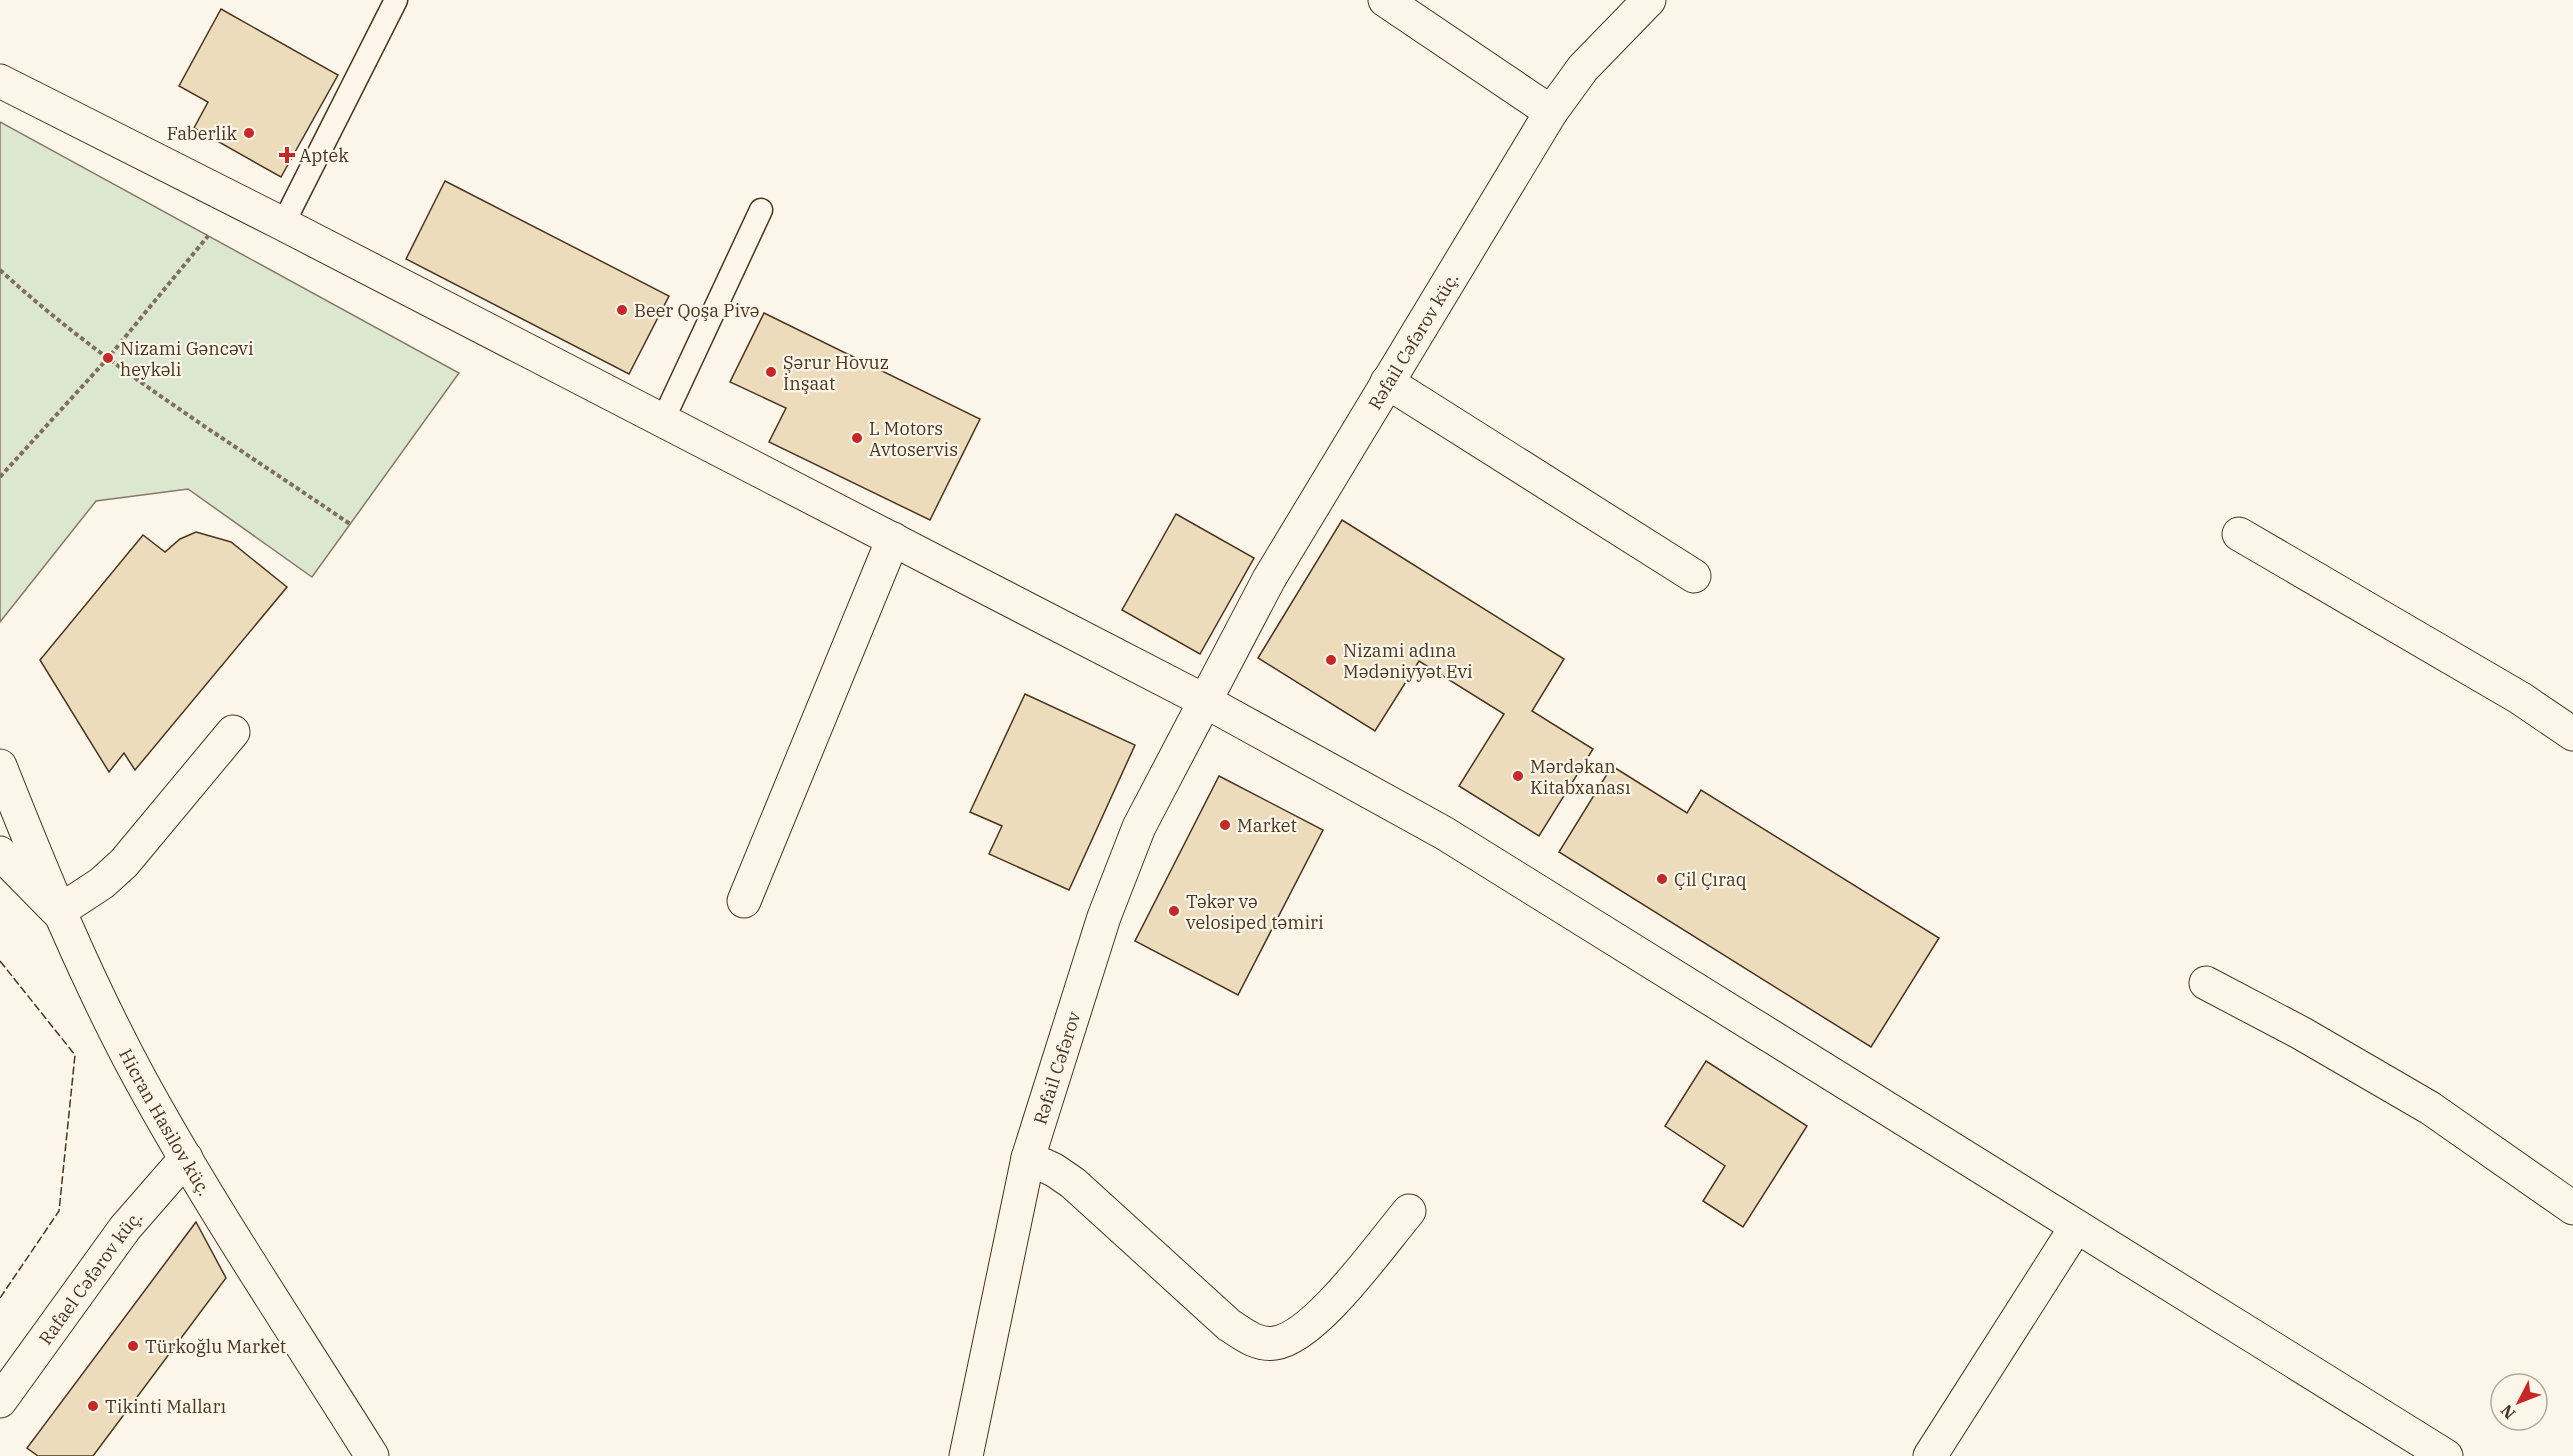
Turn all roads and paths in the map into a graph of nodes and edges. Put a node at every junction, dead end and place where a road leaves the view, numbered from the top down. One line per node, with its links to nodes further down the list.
1 (396, 0): 7 (lane)
2 (1385, 0): 5 (street)
3 (1648, 0): 5 (street, Rəfail Cəfərov küç.)
4 (0, 81): 7 (street)
5 (1551, 112): 11 (street, Rəfail Cəfərov küç.)
6 (760, 210): 12 (lane)
7 (283, 224): 12 (street)
8 (208, 236): 10 (path)
9 (0, 270): 10 (path)
10 (108, 357): 13 (path); 14 (path)
11 (1387, 382): 17 (street); 18 (street, Rəfail Cəfərov küç.)
12 (663, 420): 16 (street)
13 (0, 477)
14 (350, 524)
15 (2239, 534): 20 (street)
16 (893, 539): 18 (street); 23 (street)
17 (1694, 576)
18 (1203, 700): 27 (street, Rəfail Cəfərov); 30 (street)
19 (233, 732): 24 (street)
20 (2573, 734)
21 (0, 766): 24 (street, Hicran Hasilov küç.)
22 (0, 853): 24 (street)
23 (744, 901)
24 (58, 912): 26 (street, Hicran Hasilov küç.)
25 (2206, 983): 28 (street)
26 (186, 1158): 31 (street, Rafael Cəfərov küç.); 32 (street, Hicran Hasilov küç.)
27 (1028, 1158): 29 (street); 33 (street, Rəfail Cəfərov)
28 (2573, 1208)
29 (1409, 1211)
30 (2076, 1227): 34 (street); 35 (street)
31 (0, 1401)
32 (372, 1456)
33 (966, 1456)
34 (1930, 1456)
35 (2446, 1456)

